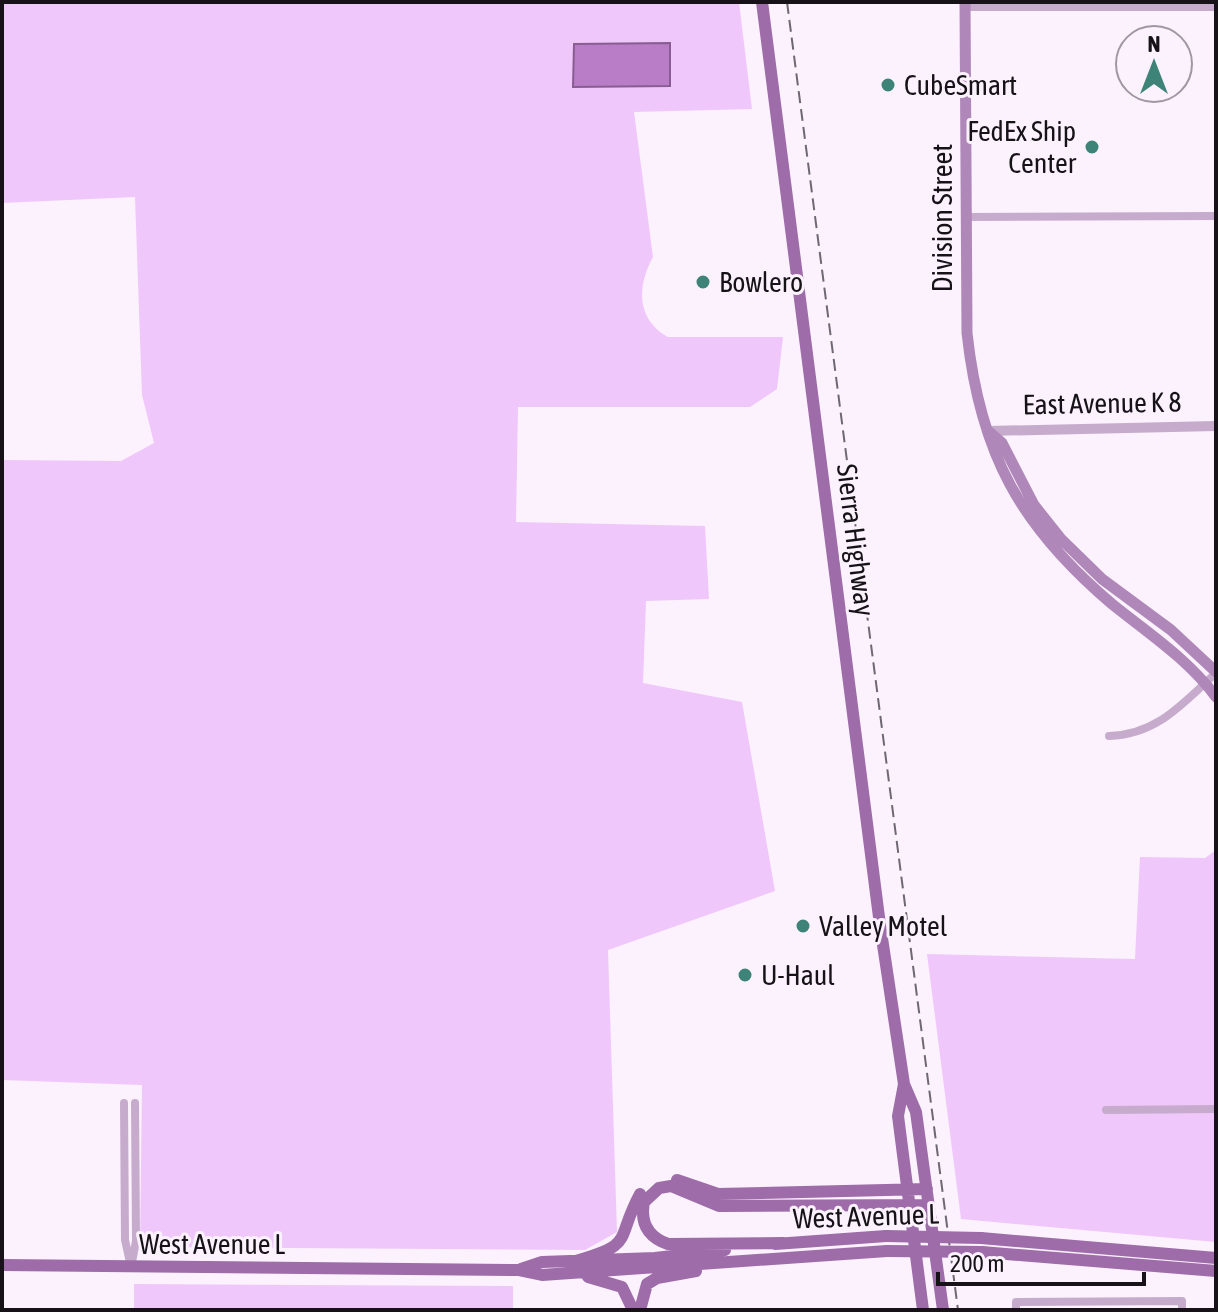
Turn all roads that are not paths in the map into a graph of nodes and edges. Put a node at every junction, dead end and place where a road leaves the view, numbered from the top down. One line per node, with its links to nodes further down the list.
1 (762, 2): 13 (main road, Sierra Highway)
2 (965, 4): 3 (street); 6 (main road, Division Street)
3 (1176, 5): 4 (street)
4 (1216, 7)
5 (1216, 216): 6 (street)
6 (965, 217): 8 (main road, Division Street)
7 (1216, 426): 8 (street, East Avenue K 8)
8 (988, 431): 9 (main road); 10 (main road, Division Street)
9 (1216, 673): 10 (street)
10 (1205, 684): 11 (main road, Division Street); 12 (street)
11 (1216, 697)
12 (1109, 736)
13 (904, 1084): 18 (main road, Sierra Highway); 19 (main road, Sierra Highway)
14 (124, 1103): 27 (street)
15 (135, 1103): 27 (street)
16 (1216, 1109): 17 (street)
17 (1106, 1110)
18 (927, 1189): 19 (main road); 21 (main road, Sierra Highway)
19 (909, 1191): 20 (main road, Sierra Highway); 25 (main road)
20 (910, 1205): 21 (main road); 22 (main road); 35 (main road)
21 (929, 1205): 36 (main road)
22 (783, 1243): 24 (main road, West Avenue L, bridge); 25 (main road, West Avenue L)
23 (802, 1255): 29 (main road, West Avenue L, bridge); 30 (main road, West Avenue L); 34 (main road)
24 (1216, 1258)
25 (572, 1262): 28 (main road, West Avenue L)
26 (2, 1265): 27 (main road, West Avenue L)
27 (131, 1267): 28 (main road, West Avenue L)
28 (518, 1270): 30 (main road, West Avenue L)
29 (1216, 1271)
30 (561, 1274): 33 (main road)
31 (1016, 1306): 32 (street)
32 (1182, 1306)
33 (633, 1310)
34 (640, 1310)
35 (923, 1310)
36 (943, 1310)

